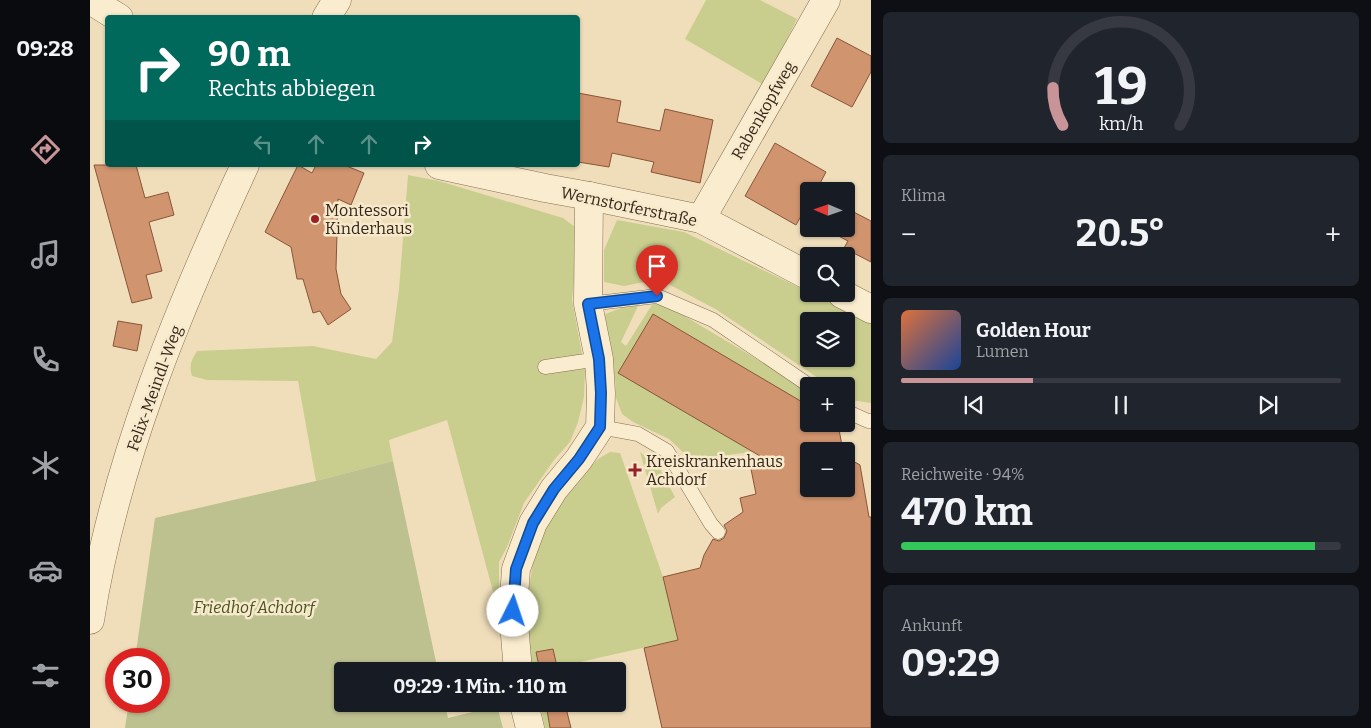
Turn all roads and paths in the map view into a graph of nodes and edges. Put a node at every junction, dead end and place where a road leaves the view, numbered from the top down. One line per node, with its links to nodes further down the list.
1 (90, 0): 4 (street)
2 (337, 0): 5 (street)
3 (826, 0): 9 (street, Rabenkopfweg)
4 (114, 15)
5 (328, 15)
6 (244, 167): 21 (street, Felix-Meindl-Weg)
7 (448, 167): 8 (street, Wernstorferstraße)
8 (590, 196): 9 (street, Wernstorferstraße); 12 (street)
9 (701, 220): 10 (street, Wernstorferstraße)
10 (800, 271)
11 (855, 301): 13 (street)
12 (588, 304): 14 (street); 16 (lane)
13 (871, 309)
14 (599, 359): 15 (lane); 19 (street)
15 (545, 367)
16 (800, 379)
17 (855, 415): 18 (lane)
18 (871, 421)
19 (600, 427): 20 (lane); 22 (street)
20 (718, 532)
21 (90, 620)
22 (517, 662)
23 (526, 712): 24 (street)
24 (530, 728)

